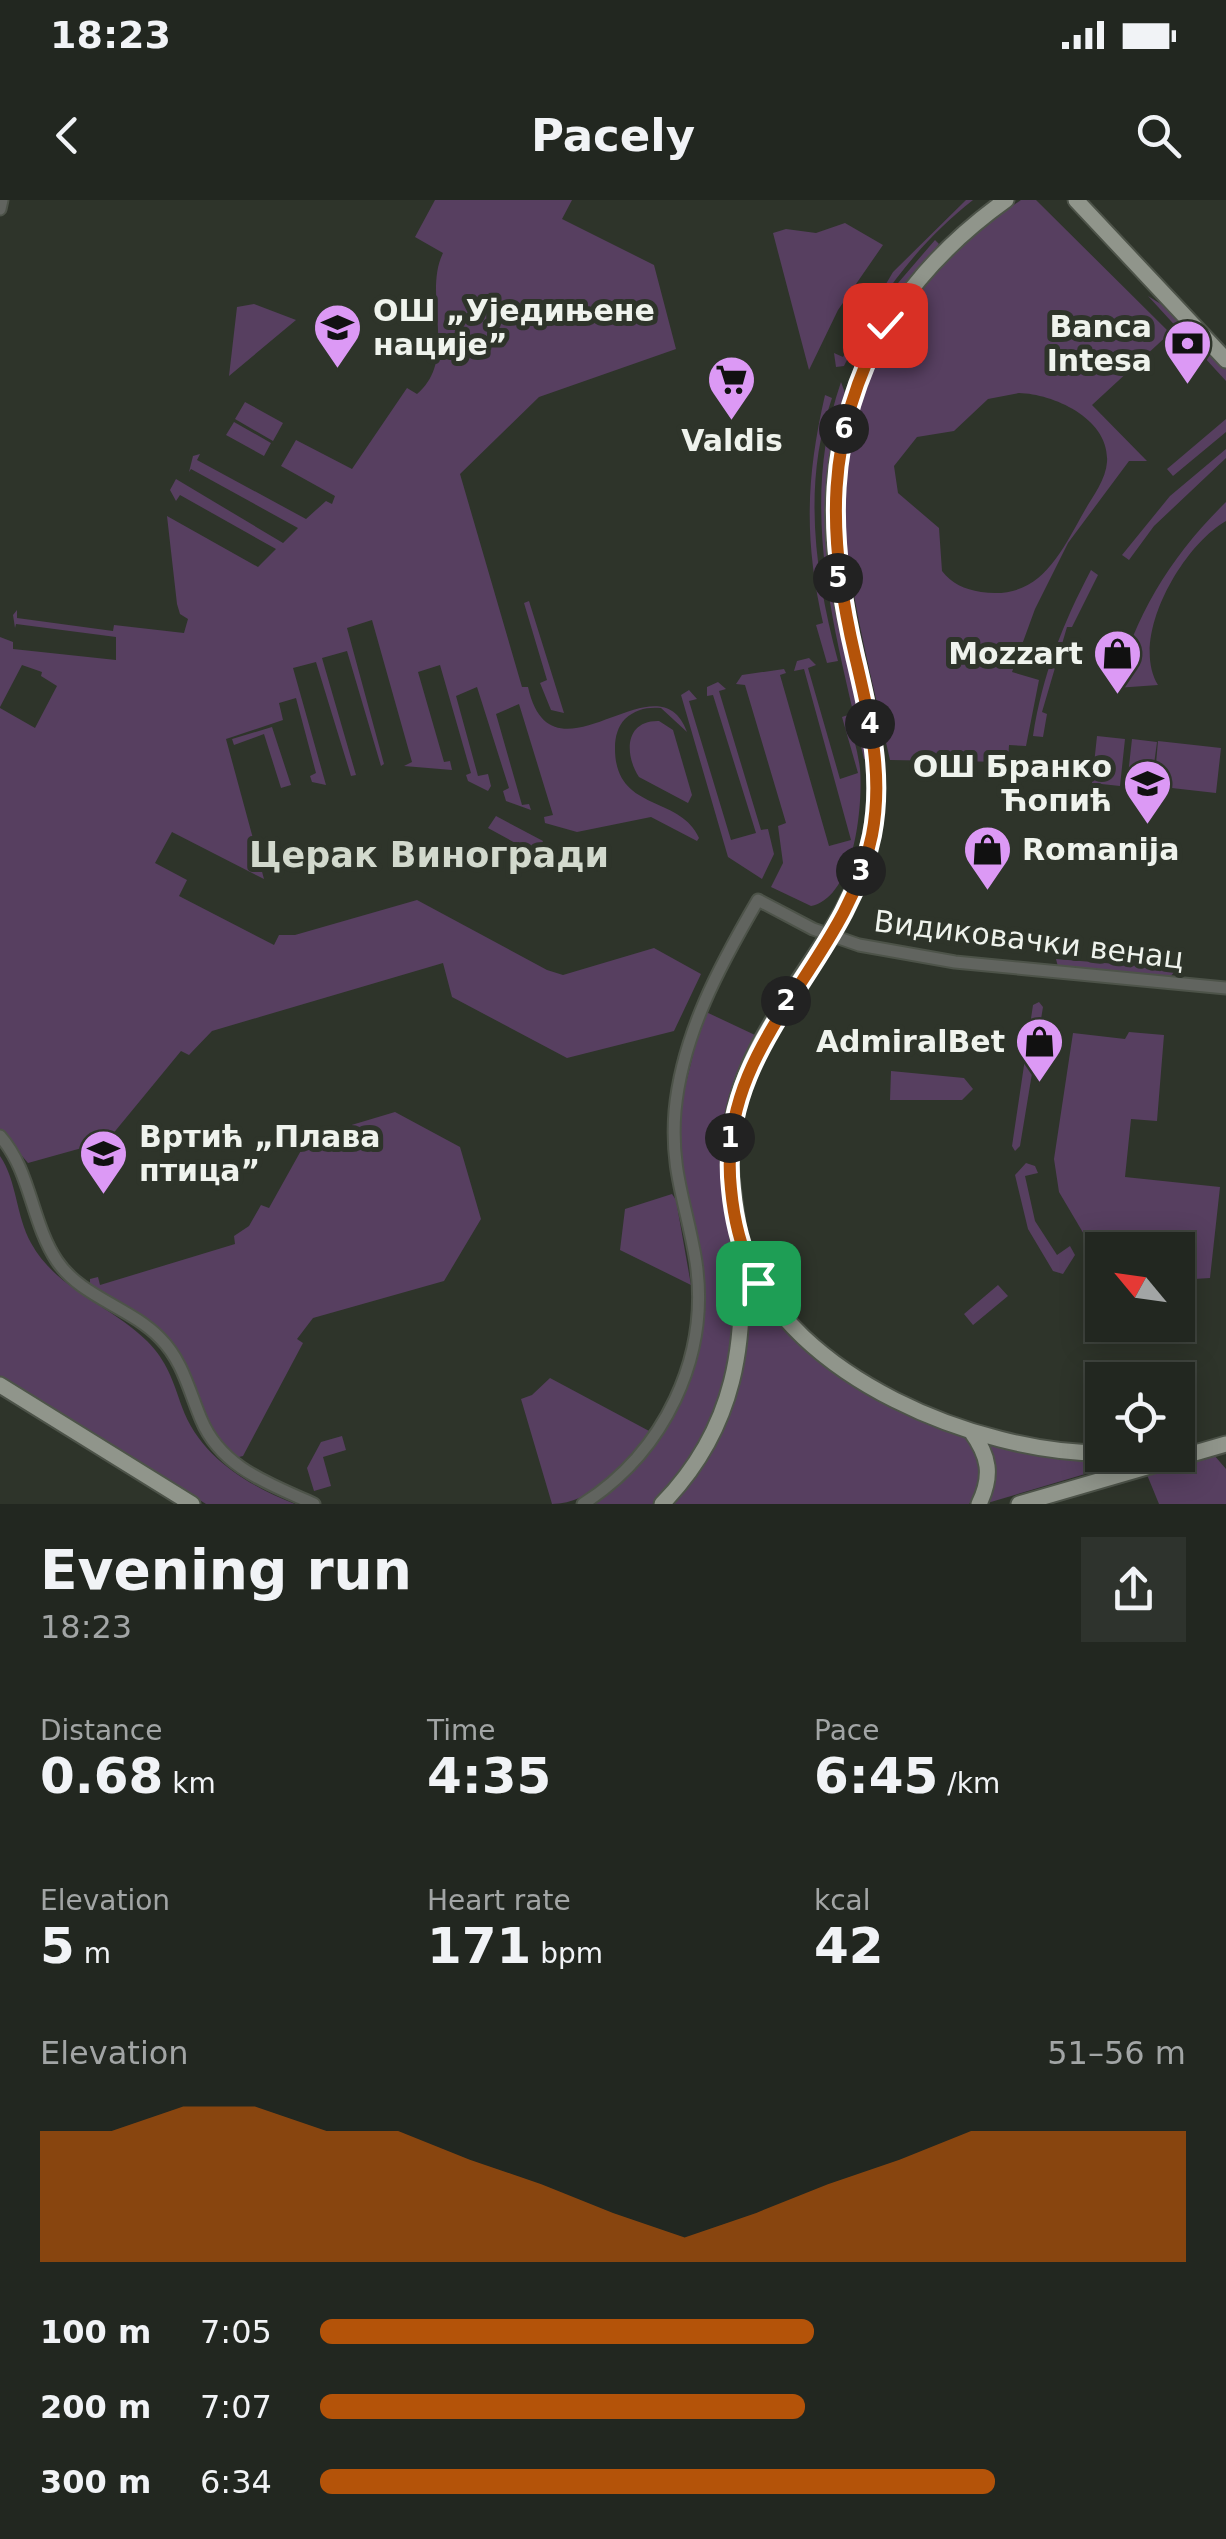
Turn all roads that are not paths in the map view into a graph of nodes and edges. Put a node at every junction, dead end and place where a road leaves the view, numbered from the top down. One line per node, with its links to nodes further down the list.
1 (2, 200): 4 (street)
2 (1006, 200): 6 (main road)
3 (1076, 200): 5 (main road)
4 (0, 209)
5 (1226, 360)
6 (828, 935): 7 (street, Видиковачки венац); 9 (main road); 18 (street, Видиковачки венац)
7 (1226, 988)
8 (0, 1136): 17 (street)
9 (739, 1236): 11 (main road); 19 (main road)
10 (0, 1386): 16 (main road)
11 (970, 1431): 14 (main road); 20 (main road)
12 (1226, 1444): 13 (main road)
13 (1195, 1449)
14 (1085, 1452)
15 (1120, 1472): 21 (main road)
16 (192, 1504)
17 (314, 1504)
18 (583, 1504)
19 (662, 1504)
20 (979, 1504)
21 (1019, 1504)

